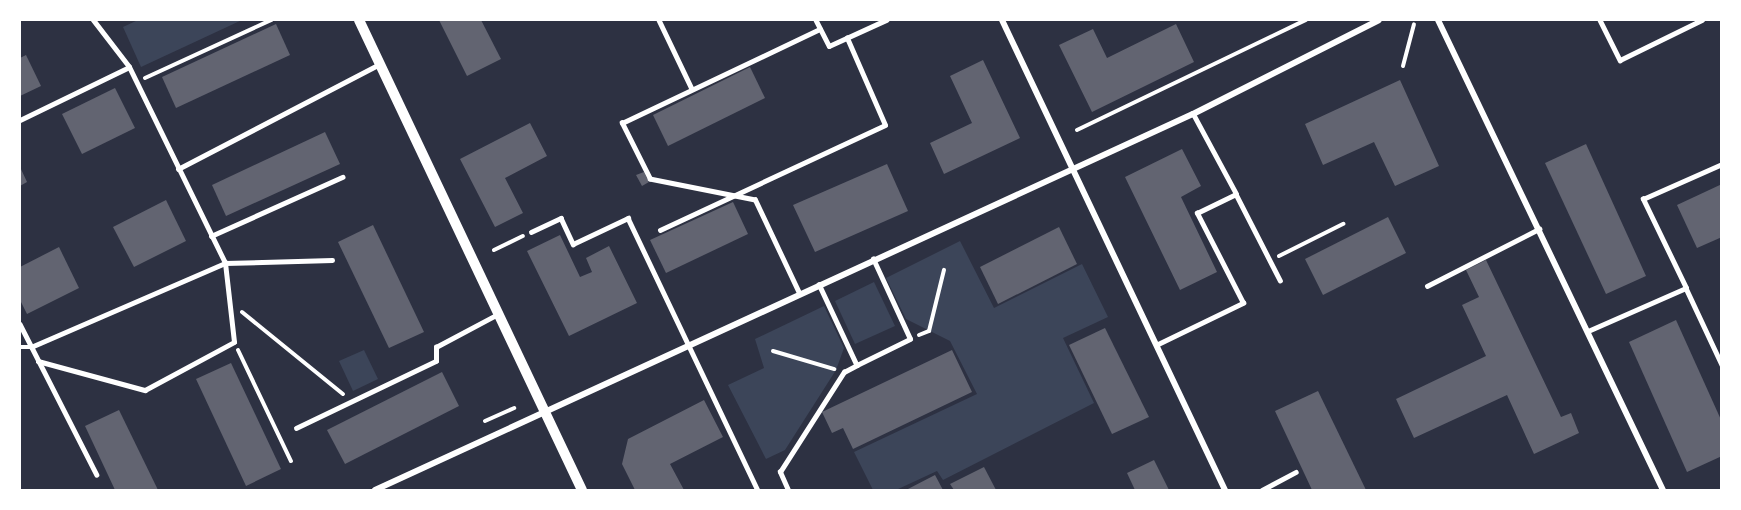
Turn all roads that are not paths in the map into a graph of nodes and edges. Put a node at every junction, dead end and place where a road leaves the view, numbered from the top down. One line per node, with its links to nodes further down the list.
1 (93, 20): 14 (lane)
2 (359, 20): 13 (street)
3 (659, 20): 15 (lane)
4 (816, 20): 11 (lane)
5 (886, 20): 12 (lane)
6 (1003, 20): 20 (street)
7 (1379, 20): 16 (street)
8 (1438, 20): 26 (street)
9 (1600, 20): 10 (lane)
10 (1702, 20)
11 (820, 29): 12 (lane); 15 (lane)
12 (848, 38): 22 (lane)
13 (380, 64): 19 (lane); 38 (street)
14 (129, 67): 17 (lane); 19 (lane)
15 (692, 89): 24 (lane)
16 (1193, 114): 20 (street); 23 (lane)
17 (20, 120)
18 (1722, 164): 36 (lane)
19 (178, 169): 29 (lane)
20 (1073, 169): 30 (street); 42 (street)
21 (342, 177): 29 (lane)
22 (754, 187): 24 (lane); 25 (lane)
23 (1236, 194): 33 (lane); 42 (lane)
24 (735, 196): 25 (lane); 27 (lane)
25 (755, 200): 37 (lane)
26 (1539, 229): 35 (lane); 40 (street)
27 (660, 230)
28 (531, 232): 41 (lane)
29 (212, 236): 32 (lane)
30 (873, 259): 34 (street); 46 (lane)
31 (332, 260): 32 (lane)
32 (225, 263): 44 (lane); 45 (lane)
33 (1280, 280)
34 (819, 284): 37 (street); 46 (lane)
35 (1427, 286)
36 (1686, 288): 40 (lane); 47 (lane)
37 (799, 293): 41 (street)
38 (498, 314): 48 (street); 49 (lane)
39 (20, 324): 44 (lane)
40 (1588, 331): 58 (street)
41 (688, 344): 48 (street); 54 (lane)
42 (1156, 345): 56 (street)
43 (20, 346): 44 (lane)
44 (31, 347): 45 (lane)
45 (39, 361): 51 (lane)
46 (857, 365): 55 (lane)
47 (1722, 365)
48 (543, 409): 52 (street); 53 (street)
49 (296, 428)
50 (1296, 472): 57 (lane)
51 (97, 476)
52 (375, 490)
53 (582, 490)
54 (758, 490)
55 (788, 490)
56 (1225, 490)
57 (1262, 490)
58 (1663, 490)

